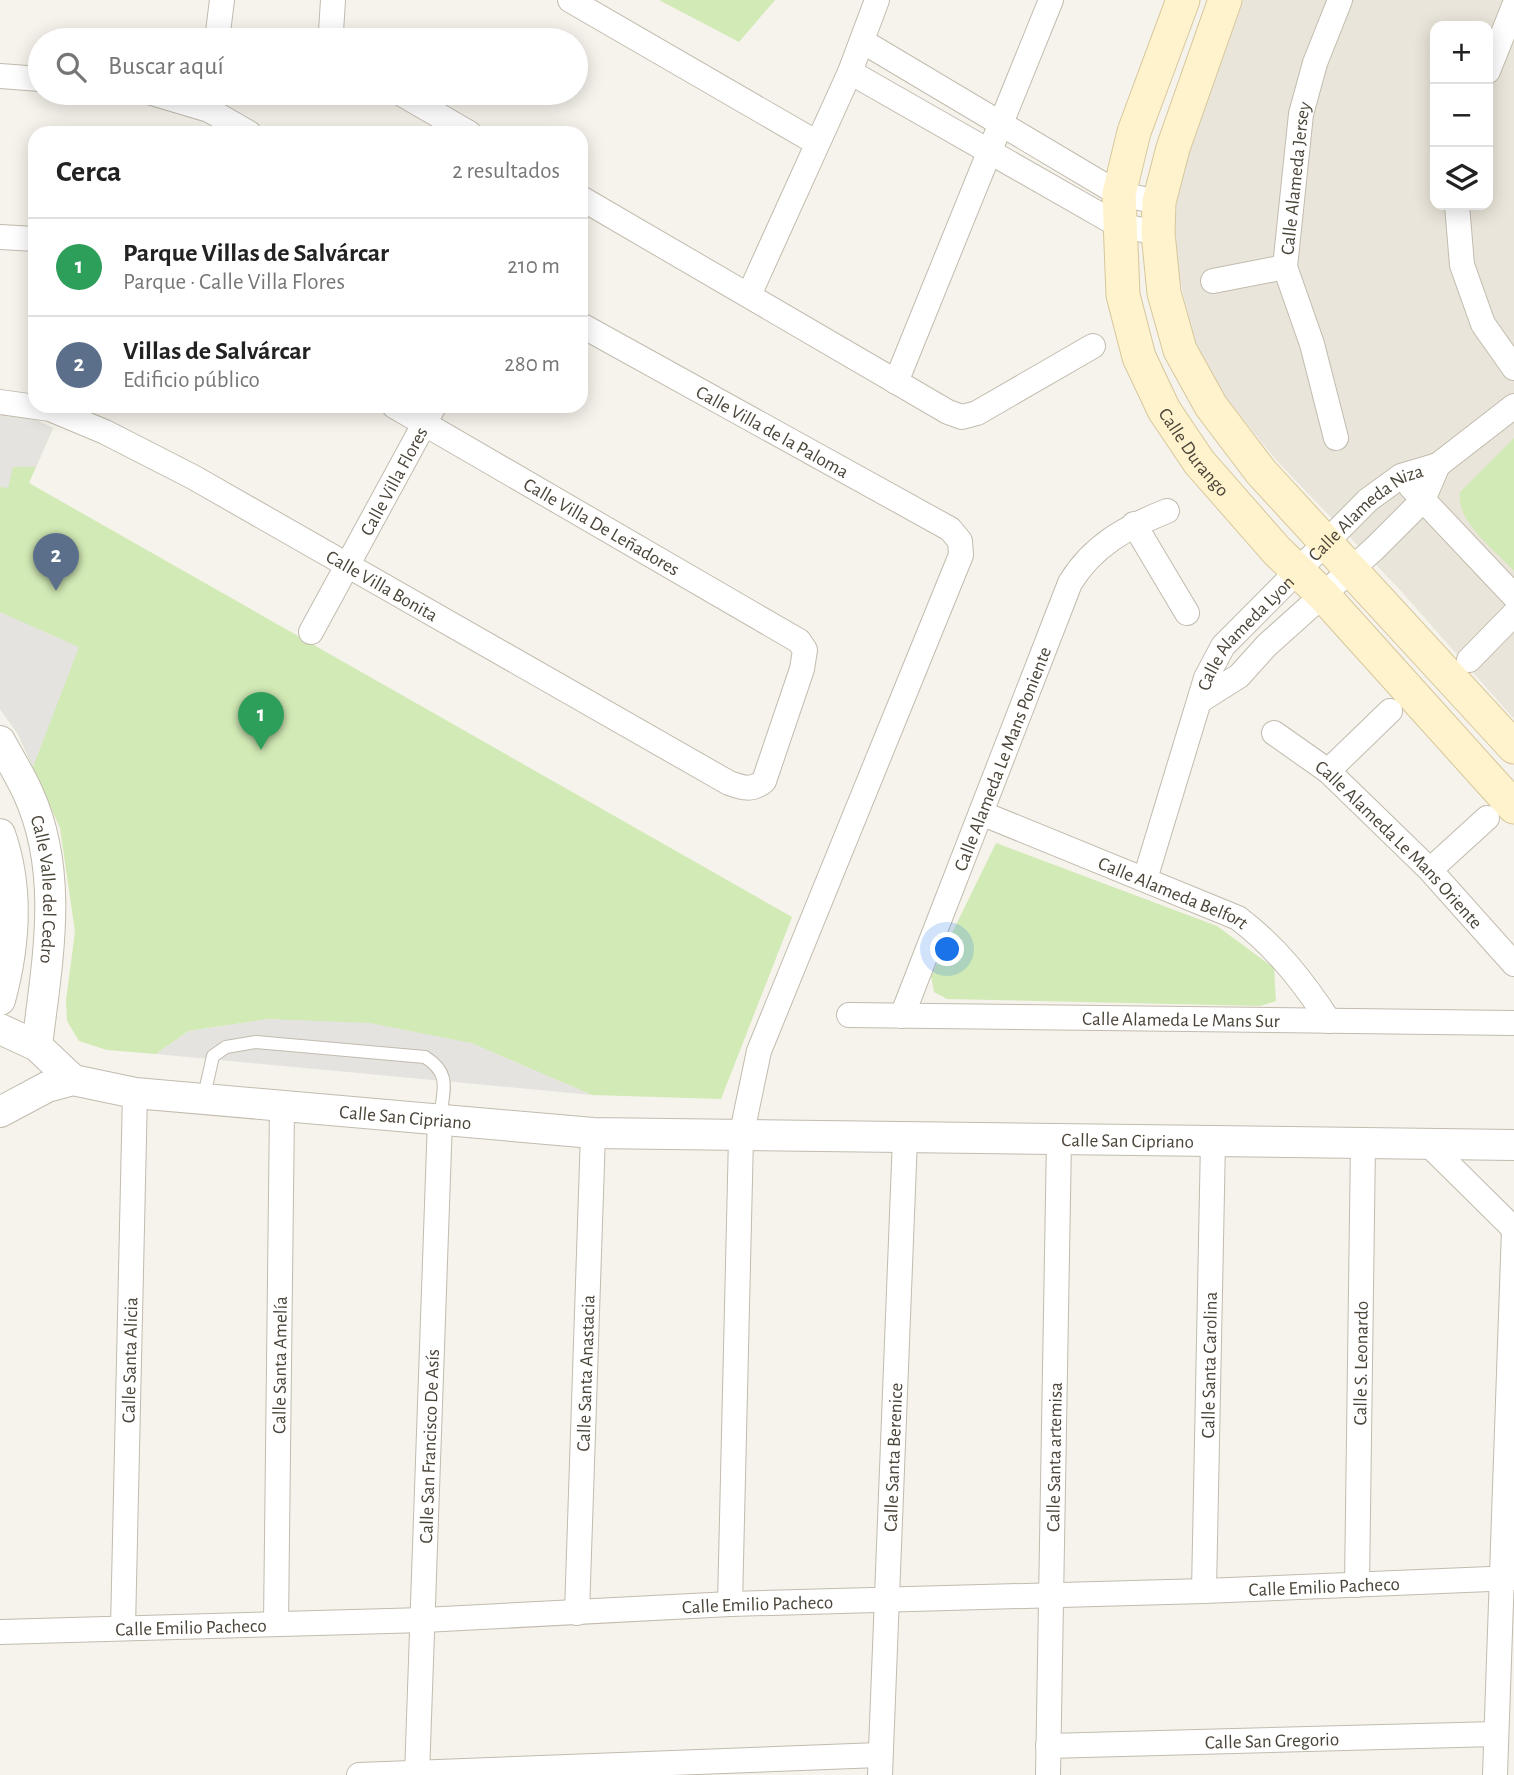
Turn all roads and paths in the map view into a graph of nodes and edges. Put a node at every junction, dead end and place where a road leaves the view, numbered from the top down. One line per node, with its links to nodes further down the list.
1 (222, 0): 10 (street)
2 (333, 0): 11 (street)
3 (570, 0): 22 (street)
4 (877, 0): 12 (street)
5 (1051, 0): 19 (street)
6 (1182, 0): 25 (main road, Calle Durango)
7 (1225, 0): 27 (main road, Calle Durango)
8 (1340, 0): 30 (street, Calle Alameda Jersey)
9 (1514, 6): 13 (street)
10 (218, 28)
11 (331, 28)
12 (862, 41): 14 (street); 19 (street)
13 (1493, 58)
14 (850, 72): 22 (street); 23 (street)
15 (0, 76): 16 (street)
16 (28, 78)
17 (215, 105): 20 (street)
18 (421, 105): 21 (street)
19 (1001, 124): 23 (street); 25 (street)
20 (240, 126)
21 (457, 126)
22 (817, 143): 32 (street)
23 (990, 154): 25 (street); 36 (street)
24 (588, 202): 32 (street)
25 (1118, 210): 27 (street); 50 (main road, Calle Durango)
26 (1457, 210): 35 (street)
27 (1159, 217): 48 (main road, Calle Durango)
28 (0, 237): 29 (street)
29 (28, 239)
30 (1285, 267): 31 (street); 42 (street, Calle Alameda Jersey)
31 (1213, 281)
32 (749, 295): 36 (street)
33 (588, 329): 87 (street, Calle Villa de la Paloma)
34 (1093, 346): 36 (street)
35 (1514, 368)
36 (896, 382)
37 (0, 402): 38 (street, Calle Villa Bonita)
38 (28, 406)
39 (1514, 406): 43 (street, Calle Alameda Niza)
40 (60, 413): 49 (street, Calle Villa Bonita)
41 (429, 414): 49 (street, Calle Villa Flores); 66 (street, Calle Villa De Leñadores)
42 (1336, 438)
43 (1438, 465): 44 (street, Calle Alameda Niza); 45 (street, Calle Alameda Niza)
44 (1401, 476): 45 (street); 48 (street, Calle Alameda Niza)
45 (1423, 500): 51 (street, Calle Alameda Niza); 53 (street)
46 (1167, 511): 47 (street, Calle Alameda Le Mans Poniente)
47 (1134, 524): 54 (street); 67 (street, Calle Alameda Le Mans Poniente)
48 (1326, 540): 50 (street, Calle Alameda Niza); 51 (main road, Calle Durango)
49 (347, 563): 57 (street, Calle Villa Flores); 66 (street, Calle Villa Bonita)
50 (1296, 569): 52 (main road, Calle Durango); 56 (street, Calle Alameda Lyon)
51 (1351, 570): 52 (street, Calle Alameda Niza); 64 (main road, Calle Durango)
52 (1323, 595): 58 (street, Calle Alameda Lyon); 68 (main road, Calle Durango)
53 (1514, 597)
54 (1186, 613)
55 (1514, 614): 59 (street)
56 (1243, 624): 58 (street); 60 (street, Calle Alameda Lyon)
57 (311, 632)
58 (1267, 645): 60 (street, Calle Alameda Lyon)
59 (1469, 660)
60 (1201, 700): 71 (street, Calle Alameda Lyon)
61 (1390, 711): 65 (street)
62 (1274, 733): 65 (street, Calle Alameda Le Mans Oriente)
63 (0, 741): 79 (street, Calle Valle del Cedro)
64 (1514, 747)
65 (1328, 771): 70 (street, Calle Alameda Le Mans Oriente)
66 (757, 788)
67 (981, 813): 71 (street, Calle Alameda Belfort); 75 (street, Calle Alameda Le Mans Poniente)
68 (1501, 813): 70 (street)
69 (0, 834): 73 (street, Calle Valle del Cedro)
70 (1430, 870): 72 (street, Calle Alameda Le Mans Oriente)
71 (1144, 879): 76 (street, Calle Alameda Belfort)
72 (1514, 964)
73 (2, 981)
74 (849, 1015): 75 (street, Calle Alameda Le Mans Sur)
75 (902, 1016): 76 (street, Calle Alameda Le Mans Sur)
76 (1329, 1021): 77 (street, Calle Alameda Le Mans Sur)
77 (1514, 1023)
78 (0, 1029): 79 (street)
79 (37, 1046): 80 (street)
80 (73, 1080): 81 (street, Calle San Cipriano); 84 (street)
81 (135, 1093): 82 (street, Calle San Cipriano); 104 (street, Calle Santa Alicia)
82 (204, 1100): 83 (street, Calle San Cipriano); 85 (lane)
83 (282, 1108): 85 (street, Calle San Cipriano); 103 (street, Calle Santa Amelía)
84 (0, 1112)
85 (440, 1119): 86 (street, Calle San Cipriano); 102 (street, Calle San Francisco De Asís)
86 (593, 1133): 87 (street, Calle San Cipriano); 101 (street, Calle Santa Anastacia)
87 (741, 1137): 88 (street, Calle San Cipriano); 100 (street)
88 (905, 1138): 89 (street, Calle San Cipriano); 99 (street, Calle Santa Berenice)
89 (1059, 1139): 90 (street, Calle San Cipriano); 98 (street, Calle Santa artemisa)
90 (1213, 1141): 91 (street, Calle San Cipriano); 97 (street, Calle Santa Carolina)
91 (1363, 1142): 92 (street, Calle San Cipriano); 96 (street, Calle S. Leonardo)
92 (1428, 1144): 93 (street, Calle San Cipriano); 94 (street)
93 (1514, 1145)
94 (1514, 1229): 95 (street)
95 (1509, 1578): 96 (street, Calle Emilio Pacheco); 106 (street)
96 (1357, 1585): 97 (street, Calle Emilio Pacheco)
97 (1204, 1591): 98 (street, Calle Emilio Pacheco)
98 (1052, 1595): 99 (street, Calle Emilio Pacheco); 107 (street, Calle Santa artemisa)
99 (887, 1601): 100 (street, Calle Emilio Pacheco); 108 (street, Calle Santa Berenice)
100 (730, 1604): 101 (street, Calle Emilio Pacheco)
101 (577, 1613): 102 (street, Calle Emilio Pacheco)
102 (424, 1620): 103 (street, Calle Emilio Pacheco); 111 (street, Calle San Francisco De Asís)
103 (276, 1623): 104 (street, Calle Emilio Pacheco)
104 (123, 1628): 105 (street, Calle Emilio Pacheco)
105 (0, 1632)
106 (1496, 1734): 107 (street, Calle San Gregorio); 114 (street)
107 (1048, 1746): 113 (street, Calle Santa artemisa)
108 (879, 1765): 109 (street)
109 (716, 1769): 110 (street)
110 (570, 1772): 111 (street)
111 (417, 1774): 112 (street)
112 (359, 1775)
113 (1048, 1775)
114 (1495, 1775)

